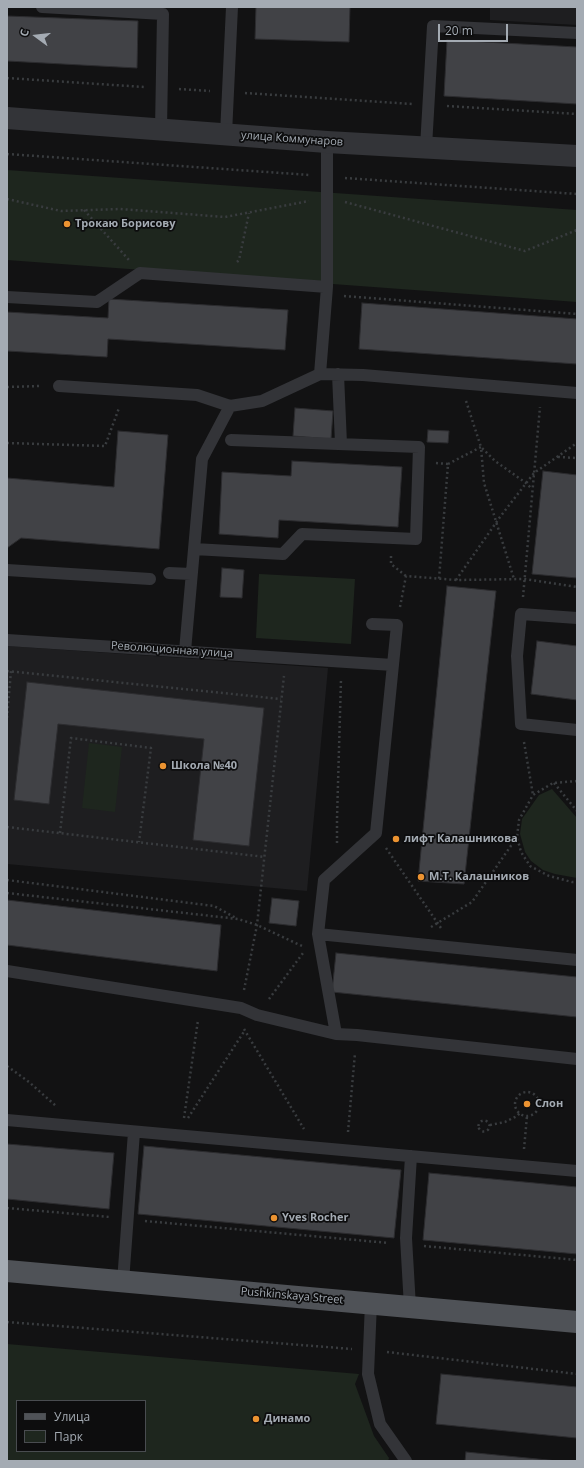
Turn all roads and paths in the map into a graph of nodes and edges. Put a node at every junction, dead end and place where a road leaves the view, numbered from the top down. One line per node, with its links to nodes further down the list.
1 (42, 7): 5 (lane)
2 (232, 7): 6 (lane)
3 (577, 33): 7 (lane)
4 (7, 78): 5 (path)
5 (161, 88): 6 (path); 10 (lane)
6 (228, 92): 7 (path); 11 (lane)
7 (429, 105): 8 (path); 13 (lane)
8 (577, 114)
9 (7, 118): 10 (street, улица Коммунаров)
10 (161, 129): 11 (street, улица Коммунаров)
11 (226, 134): 12 (street, улица Коммунаров)
12 (327, 142): 13 (street, улица Коммунаров); 16 (lane)
13 (426, 148): 15 (street, улица Коммунаров)
14 (7, 154): 16 (path)
15 (577, 156)
16 (328, 176): 17 (path); 18 (lane)
17 (577, 194)
18 (328, 197): 21 (path); 22 (path); 25 (lane)
19 (7, 199): 20 (path)
20 (84, 210): 21 (path); 23 (path)
21 (249, 213): 24 (path)
22 (577, 230)
23 (140, 273): 24 (lane); 26 (lane)
24 (218, 279): 25 (lane)
25 (326, 291): 27 (path); 28 (lane)
26 (7, 297)
27 (577, 314)
28 (320, 374): 29 (lane); 36 (lane)
29 (338, 374): 30 (lane); 40 (lane)
30 (460, 383): 34 (lane); 41 (path)
31 (60, 386): 32 (path); 33 (lane)
32 (7, 387)
33 (123, 390): 36 (lane); 38 (path)
34 (542, 390): 35 (lane); 46 (path)
35 (577, 393)
36 (230, 406): 51 (lane)
37 (231, 440): 40 (lane)
38 (7, 443)
39 (577, 443): 42 (path)
40 (341, 444): 44 (lane)
41 (481, 447): 45 (path); 47 (path); 49 (path)
42 (557, 457): 43 (path); 46 (path)
43 (577, 458)
44 (418, 462): 45 (path); 50 (lane)
45 (448, 464): 57 (path)
46 (534, 473): 47 (path); 48 (path)
47 (526, 483): 48 (path); 49 (path)
48 (532, 490): 59 (path)
49 (496, 522): 58 (path); 60 (path)
50 (390, 538): 51 (lane); 55 (path)
51 (194, 549): 54 (lane)
52 (7, 570): 56 (lane)
53 (169, 573): 54 (lane)
54 (191, 574): 67 (lane)
55 (406, 576): 57 (path); 65 (path)
56 (150, 579)
57 (439, 579): 60 (path)
58 (514, 579): 59 (path); 60 (path)
59 (524, 579): 61 (path); 62 (path)
60 (456, 580)
61 (577, 587)
62 (521, 614): 63 (lane); 75 (lane)
63 (577, 618)
64 (372, 624): 65 (lane)
65 (397, 625): 70 (lane)
66 (7, 640): 67 (lane, Революционная улица)
67 (185, 651): 68 (lane, Революционная улица)
68 (286, 658): 69 (lane, Революционная улица); 73 (path)
69 (338, 661): 70 (lane, Революционная улица); 87 (path)
70 (393, 665): 83 (lane)
71 (7, 671): 72 (path)
72 (11, 671): 73 (path); 74 (path)
73 (281, 700): 86 (path)
74 (7, 718)
75 (521, 724): 76 (lane); 79 (path)
76 (577, 730)
77 (577, 781): 78 (path)
78 (553, 783): 79 (path); 80 (path)
79 (533, 795): 84 (path)
80 (577, 811)
81 (7, 827): 82 (path)
82 (60, 833): 85 (path); 85 (path)
83 (376, 833): 87 (lane); 92 (path)
84 (517, 837): 89 (path); 92 (path)
85 (140, 842): 86 (path)
86 (264, 857): 93 (path)
87 (338, 867): 94 (lane)
88 (7, 880): 91 (path)
89 (577, 882)
90 (7, 893): 91 (path)
91 (238, 919): 93 (path)
92 (437, 923): 95 (path); 96 (path)
93 (257, 925): 100 (path); 101 (path)
94 (318, 934): 95 (lane); 103 (lane)
95 (407, 942): 96 (lane)
96 (453, 947): 97 (lane)
97 (577, 960)
98 (7, 971): 99 (lane)
99 (201, 1002): 100 (lane); 102 (path)
100 (241, 1008): 101 (lane); 102 (path)
101 (257, 1015): 102 (path); 103 (lane)
102 (245, 1030): 113 (path)
103 (336, 1034): 104 (lane)
104 (356, 1035): 105 (lane); 114 (path)
105 (577, 1059)
106 (7, 1066): 111 (path)
107 (520, 1113): 108 (path); 108 (path); 110 (path)
108 (527, 1116): 116 (path)
109 (7, 1120): 111 (lane)
110 (490, 1125): 110 (path)
111 (78, 1127): 112 (lane)
112 (134, 1132): 113 (lane); 119 (lane)
113 (315, 1148): 114 (lane)
114 (347, 1150): 115 (lane)
115 (411, 1156): 116 (lane); 120 (lane)
116 (523, 1166): 117 (lane)
117 (577, 1170)
118 (7, 1208): 119 (path)
119 (129, 1219): 120 (path); 123 (lane)
120 (406, 1245): 121 (path); 125 (lane)
121 (577, 1260)
122 (7, 1271): 123 (main road, Pushkinskaya Street)
123 (123, 1282): 124 (main road, Pushkinskaya Street)
124 (371, 1303): 125 (main road, Pushkinskaya Street); 128 (lane)
125 (410, 1307): 127 (main road, Pushkinskaya Street)
126 (7, 1322): 128 (path)
127 (577, 1322)
128 (370, 1351): 129 (path); 130 (lane)
129 (577, 1374)
130 (406, 1461)

